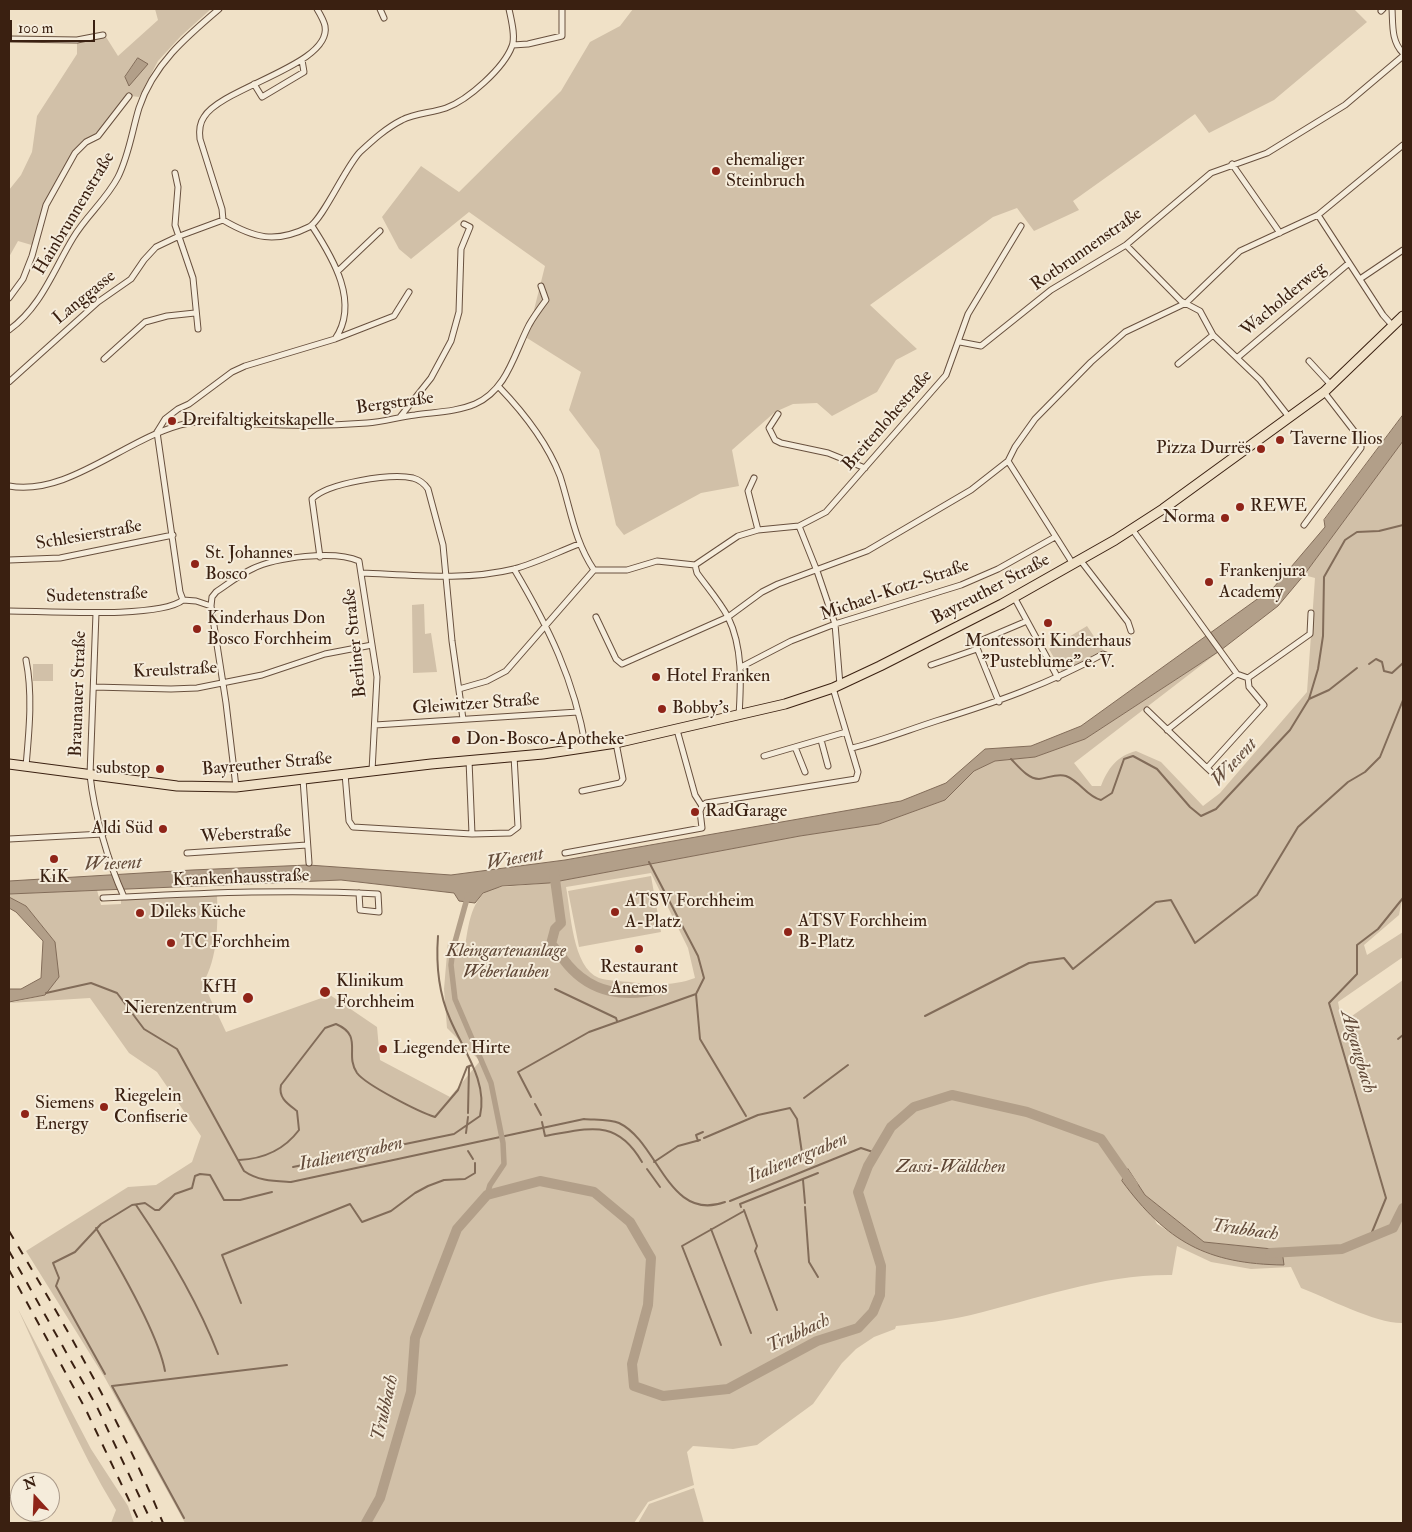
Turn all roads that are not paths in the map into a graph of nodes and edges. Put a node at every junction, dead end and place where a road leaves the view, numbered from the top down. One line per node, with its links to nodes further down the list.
1 (219, 9): 40 (street, Hainbrunnenstraße)
2 (317, 9): 12 (street)
3 (380, 9): 7 (street)
4 (510, 9): 10 (street)
5 (562, 9): 10 (street)
6 (1392, 9): 11 (street)
7 (384, 18)
8 (103, 35): 9 (street)
9 (9, 39)
10 (513, 45): 21 (street)
11 (1403, 55): 16 (street, Rotbrunnenstraße)
12 (302, 60): 13 (street); 13 (street)
13 (254, 84): 19 (street)
14 (129, 96): 33 (street)
15 (1403, 145): 18 (street)
16 (1232, 164): 24 (street); 26 (street, Rotbrunnenstraße)
17 (175, 174): 25 (street)
18 (1318, 214): 24 (street); 28 (street)
19 (223, 220): 21 (street); 25 (street, Langgasse)
20 (464, 224): 54 (street)
21 (312, 226): 29 (street)
22 (1021, 226): 44 (street, Breitenlohestraße)
23 (380, 231): 29 (street)
24 (1280, 233): 34 (street)
25 (177, 237): 35 (street); 49 (street, Langgasse)
26 (1126, 244): 34 (street); 44 (street, Rotbrunnenstraße)
27 (1403, 250): 30 (street)
28 (1349, 263): 30 (street); 45 (street, Wacholderweg)
29 (338, 271): 37 (street)
30 (1360, 280): 38 (street)
31 (541, 286): 51 (street, Bergstraße)
32 (409, 292): 41 (street)
33 (9, 298)
34 (1186, 303): 42 (street); 57 (street)
35 (195, 313): 39 (street); 46 (street)
36 (1403, 316): 38 (main road, Bayreuther Straße)
37 (344, 325): 41 (street); 43 (street)
38 (1392, 325): 50 (main road, Bayreuther Straße)
39 (198, 329)
40 (9, 330)
41 (353, 331): 43 (street)
42 (1213, 334): 45 (street); 48 (street)
43 (335, 340): 56 (street)
44 (960, 342): 58 (street, Breitenlohestraße)
45 (1237, 358): 55 (street)
46 (104, 359)
47 (1309, 361): 50 (street)
48 (1178, 364)
49 (9, 382)
50 (1332, 386): 52 (main road, Bayreuther Straße)
51 (499, 387): 54 (street, Bergstraße); 67 (street)
52 (1324, 392): 55 (main road, Bayreuther Straße); 61 (street)
53 (778, 414): 58 (street)
54 (400, 417): 56 (street, Bergstraße)
55 (1289, 417): 63 (main road, Bayreuther Straße)
56 (157, 432): 60 (street, Bergstraße); 65 (street)
57 (1008, 461): 66 (street); 74 (street)
58 (865, 468): 62 (street, Breitenlohestraße)
59 (754, 478): 64 (street)
60 (9, 486)
61 (1304, 525)
62 (799, 526): 64 (street, Breitenlohestraße); 74 (street)
63 (1132, 529): 70 (main road, Bayreuther Straße); 97 (street)
64 (758, 530): 71 (street, Breitenlohestraße)
65 (173, 535): 69 (street, Schlesierstraße); 79 (street)
66 (1055, 537): 70 (street); 88 (street, Michael-Kotz-Straße)
67 (579, 544): 72 (street); 73 (street)
68 (320, 557): 75 (street); 76 (street); 77 (street)
69 (9, 560)
70 (1077, 563): 78 (main road, Bayreuther Straße); 90 (street)
71 (695, 565): 73 (street); 86 (street)
72 (514, 569): 76 (street); 89 (street)
73 (594, 570): 89 (street)
74 (817, 571): 86 (street); 88 (street)
75 (362, 573): 76 (street); 91 (street, Berliner Straße)
76 (445, 576): 103 (street)
77 (212, 597): 80 (street); 81 (street)
78 (1014, 597): 87 (street); 101 (main road, Bayreuther Straße)
79 (183, 600): 80 (street); 83 (street, Sudetenstraße)
80 (196, 601): 81 (street)
81 (210, 606): 100 (street)
82 (9, 611): 83 (street, Sudetenstraße)
83 (96, 613): 102 (street, Braunauer Straße)
84 (1311, 613): 99 (street)
85 (596, 617): 86 (street)
86 (728, 617): 96 (street)
87 (1027, 621): 92 (street); 98 (street)
88 (835, 624): 96 (street, Michael-Kotz-Straße); 101 (street)
89 (547, 625): 103 (street); 106 (street)
90 (1131, 631)
91 (372, 645): 100 (street, Kreulstraße); 109 (street, Berliner Straße)
92 (977, 649): 95 (street); 104 (street)
93 (1106, 655): 98 (street)
94 (26, 660): 122 (street)
95 (931, 665)
96 (741, 667): 107 (street)
97 (1237, 674): 99 (street); 111 (street)
98 (1058, 678): 104 (street)
99 (1248, 678): 124 (street)
100 (222, 683): 102 (street, Kreulstraße); 131 (street)
101 (836, 686): 107 (main road, Bayreuther Straße); 112 (street)
102 (94, 687): 128 (street, Braunauer Straße)
103 (458, 689): 108 (street)
104 (999, 702): 117 (street)
105 (1147, 710): 111 (street)
106 (578, 712): 108 (street, Gleiwitzer Straße); 116 (street)
107 (739, 716): 110 (main road, Bayreuther Straße)
108 (463, 719): 109 (street, Gleiwitzer Straße)
109 (375, 725): 125 (street, Berliner Straße)
110 (677, 730): 114 (main road, Bayreuther Straße); 133 (street)
111 (1167, 730): 124 (street)
112 (846, 732): 113 (street); 117 (street)
113 (821, 740): 115 (street); 123 (street)
114 (616, 743): 116 (main road, Bayreuther Straße); 132 (street)
115 (795, 747): 119 (street); 126 (street)
116 (586, 748): 118 (main road, Bayreuther Straße)
117 (852, 748): 133 (street)
118 (514, 756): 120 (main road, Bayreuther Straße); 135 (street)
119 (764, 756)
120 (469, 760): 125 (main road, Bayreuther Straße); 135 (street)
121 (9, 764): 122 (main road, Bayreuther Straße)
122 (26, 766): 128 (main road, Bayreuther Straße)
123 (828, 766)
124 (1207, 768): 130 (street)
125 (372, 771): 127 (main road, Bayreuther Straße)
126 (805, 772)
127 (345, 774): 129 (main road, Bayreuther Straße); 135 (street)
128 (90, 775): 131 (main road, Bayreuther Straße); 134 (street)
129 (303, 779): 131 (main road, Bayreuther Straße); 137 (street, Weberstraße)
130 (1219, 779)
131 (236, 787)
132 (582, 791)
133 (702, 806): 139 (street)
134 (103, 834): 136 (street); 142 (street)
135 (472, 834)
136 (9, 839)
137 (307, 844): 138 (street, Weberstraße); 140 (street, Weberstraße)
138 (187, 853)
139 (564, 854)
140 (310, 863)
141 (359, 892): 141 (street, Krankenhausstraße); 142 (street, Krankenhausstraße)
142 (123, 895): 143 (street, Krankenhausstraße)
143 (103, 898)

